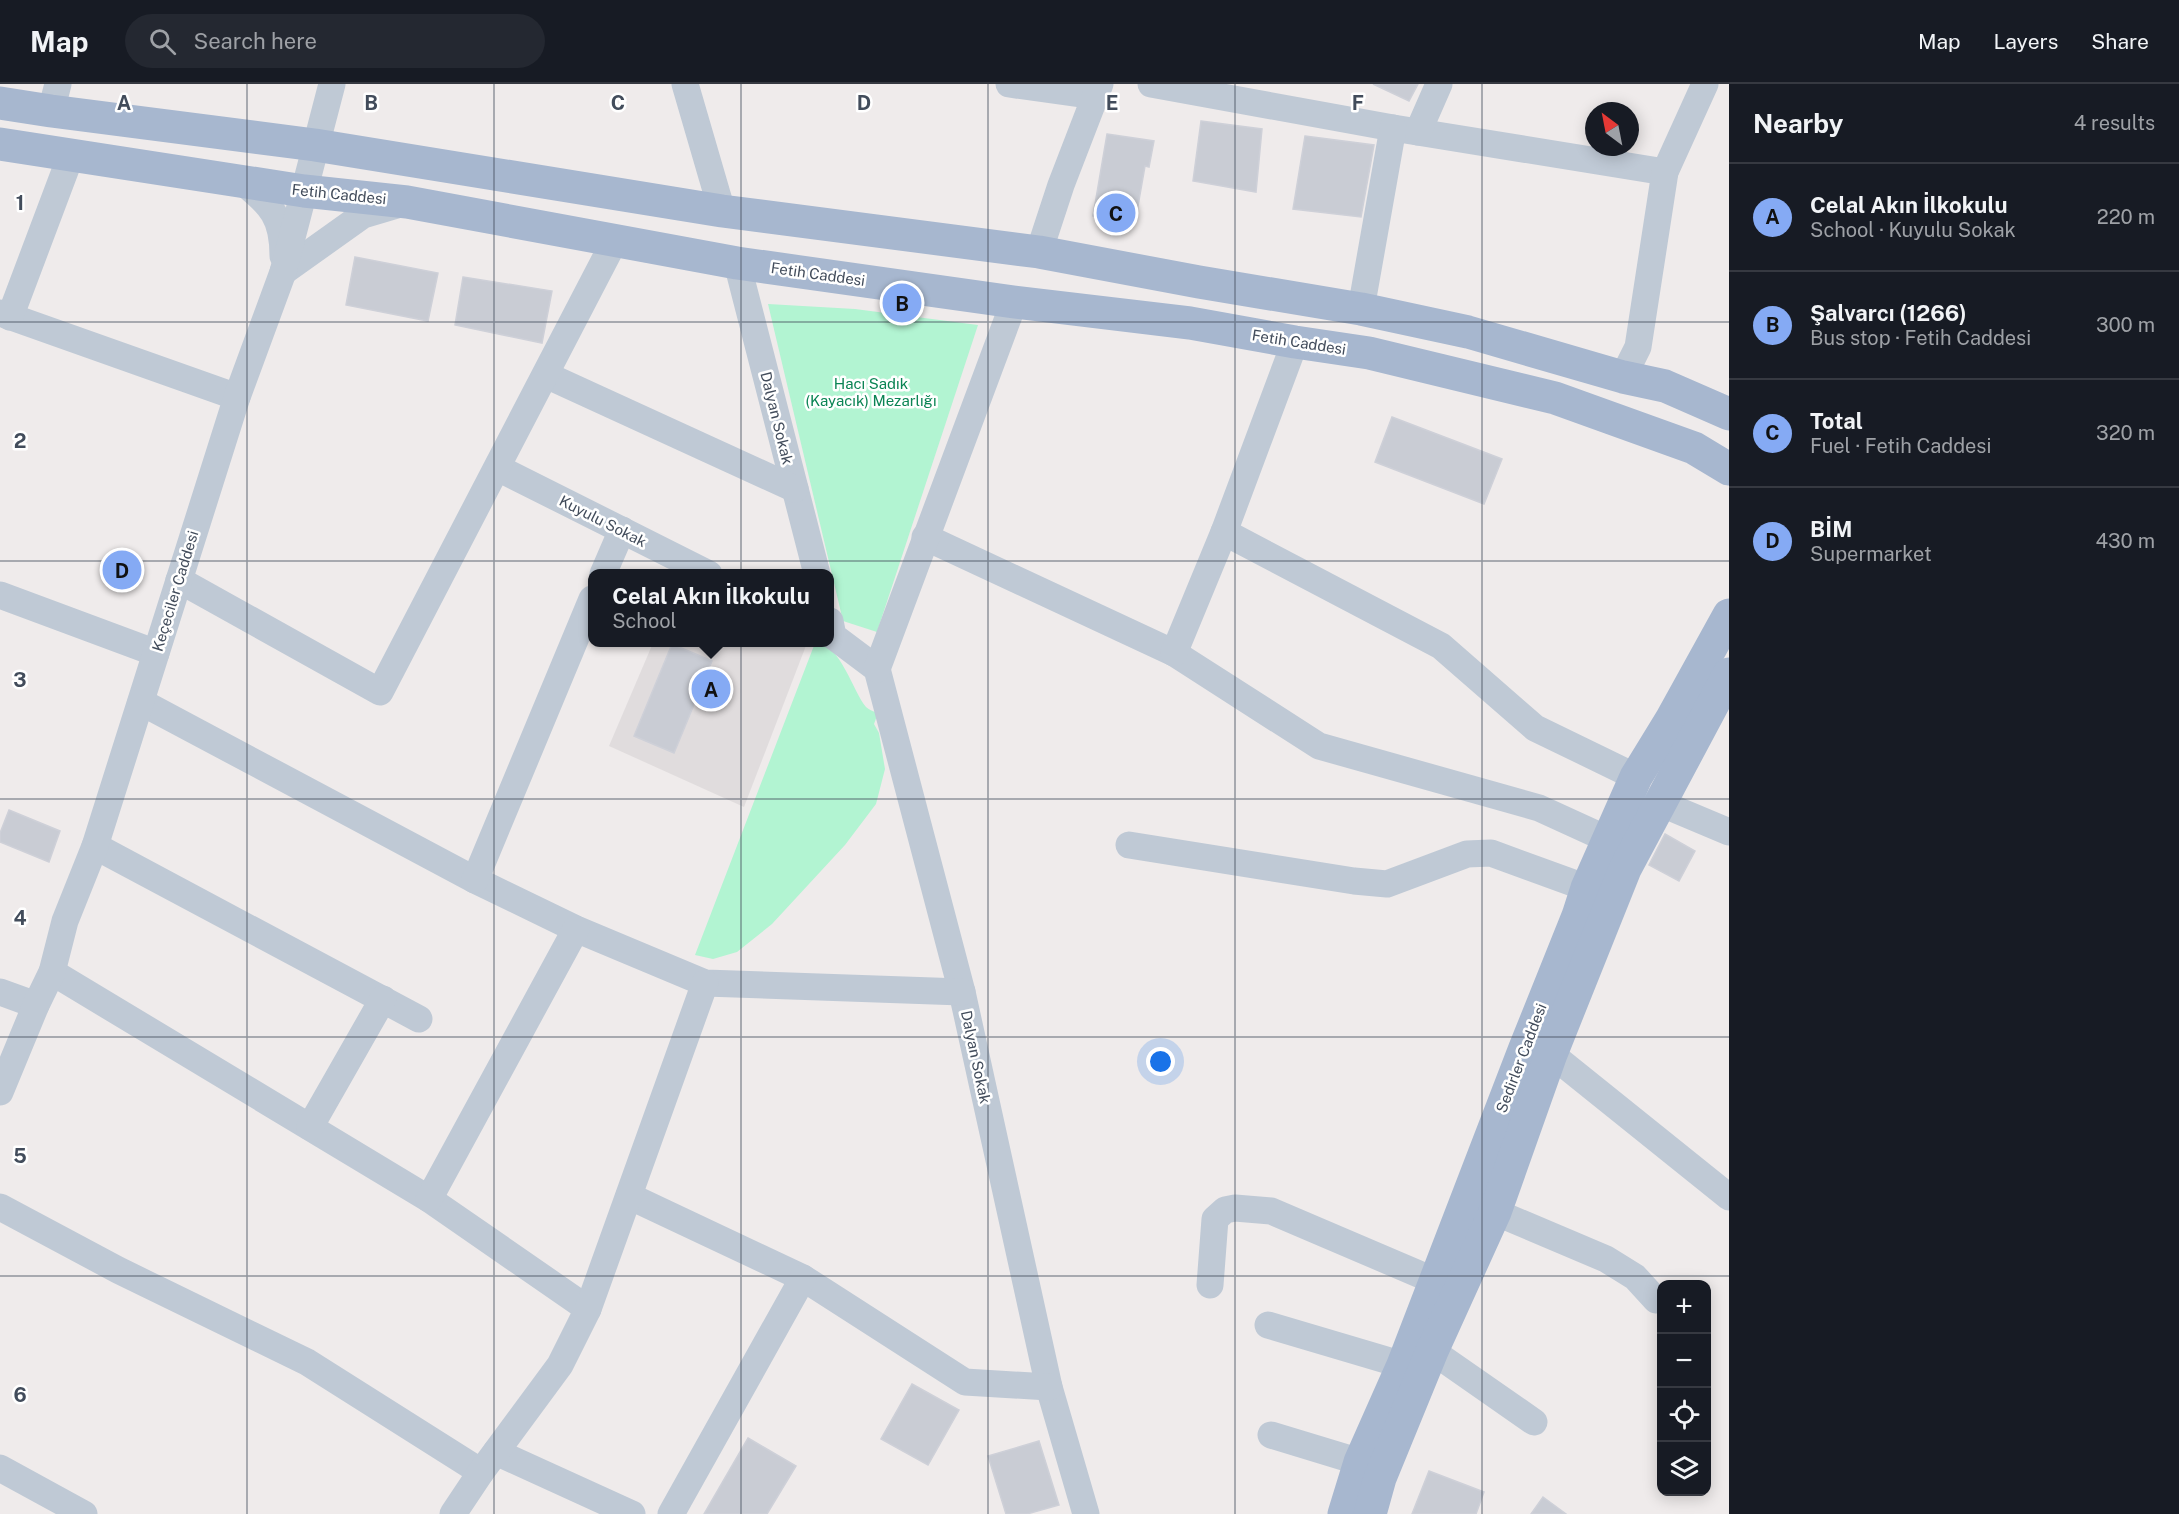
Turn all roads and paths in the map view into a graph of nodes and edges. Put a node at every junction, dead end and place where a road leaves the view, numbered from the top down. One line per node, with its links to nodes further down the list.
1 (332, 84): 13 (street, Keçeciler Caddesi)
2 (685, 84): 19 (street)
3 (1009, 84): 7 (street)
4 (1151, 84): 8 (street)
5 (1439, 84): 11 (street)
6 (1705, 84): 15 (street)
7 (1098, 90): 21 (street)
8 (1224, 90): 11 (street)
9 (55, 98): 10 (main road); 13 (main road)
10 (0, 103)
11 (1405, 130): 15 (street); 26 (street)
12 (0, 144): 14 (main road, Fetih Caddesi)
13 (315, 145): 17 (street, Keçeciler Caddesi); 19 (main road)
14 (71, 155): 16 (main road, Fetih Caddesi); 27 (street)
15 (1665, 172): 31 (street)
16 (243, 182): 17 (main road, Fetih Caddesi); 23 (street)
17 (304, 191): 18 (main road, Fetih Caddesi); 23 (street, Keçeciler Caddesi)
18 (407, 202): 20 (main road, Fetih Caddesi); 23 (street)
19 (722, 212): 21 (main road)
20 (615, 240): 22 (main road, Fetih Caddesi); 30 (street)
21 (1040, 252): 24 (main road)
22 (737, 263): 25 (main road, Fetih Caddesi); 36 (street, Dalyan Sokak)
23 (283, 272): 32 (street, Keçeciler Caddesi)
24 (1199, 282): 26 (main road); 28 (main road)
25 (1014, 302): 28 (main road, Fetih Caddesi); 39 (street)
26 (1361, 309): 31 (main road)
27 (5, 315): 32 (street)
28 (1190, 323): 29 (main road, Fetih Caddesi)
29 (1295, 342): 35 (main road, Fetih Caddesi); 38 (street)
30 (546, 375): 34 (street); 36 (street)
31 (1623, 377): 33 (main road)
32 (237, 397): 43 (street, Keçeciler Caddesi)
33 (1720, 407)
34 (498, 468): 37 (street, Kuyulu Sokak); 43 (street)
35 (1729, 469)
36 (795, 489): 42 (street, Dalyan Sokak)
37 (622, 530): 40 (street); 41 (street, Kuyulu Sokak)
38 (1224, 532): 49 (street); 53 (street)
39 (925, 537): 49 (street); 50 (street)
40 (605, 569)
41 (701, 569)
42 (816, 569)
43 (179, 580): 48 (street, Keçeciler Caddesi)
44 (0, 595): 48 (street)
45 (588, 609): 59 (street)
46 (1729, 615): 53 (main road, Sedirler Caddesi)
47 (834, 633): 50 (street)
48 (156, 653): 52 (street, Keçeciler Caddesi)
49 (1174, 653): 56 (street)
50 (877, 669): 65 (street, Dalyan Sokak)
51 (1729, 674): 54 (main road, Sedirler Caddesi)
52 (141, 702): 58 (street, Keçeciler Caddesi); 59 (street)
53 (1636, 777): 56 (main road, Sedirler Caddesi)
54 (1660, 803): 55 (street); 69 (main road, Sedirler Caddesi)
55 (1729, 832)
56 (1609, 840): 60 (main road, Sedirler Caddesi)
57 (1129, 845): 60 (street)
58 (95, 846): 62 (street, Keçeciler Caddesi); 66 (street)
59 (475, 880): 61 (street)
60 (1587, 888): 69 (main road, Sedirler Caddesi)
61 (576, 928): 63 (street); 74 (street)
62 (52, 972): 67 (street, Keçeciler Caddesi); 71 (street)
63 (705, 983): 65 (street); 72 (street)
64 (0, 992): 67 (street)
65 (962, 992): 85 (street, Dalyan Sokak)
66 (383, 999): 68 (street); 71 (street)
67 (36, 1005): 70 (street, Keçeciler Caddesi)
68 (419, 1019)
69 (1538, 1051): 73 (street); 76 (main road, Sedirler Caddesi); 78 (main road, Sedirler Caddesi)
70 (0, 1092)
71 (310, 1127): 74 (street)
72 (629, 1196): 77 (street); 81 (street)
73 (1729, 1197)
74 (429, 1199): 81 (street)
75 (0, 1207): 88 (street)
76 (1495, 1212): 80 (street); 83 (main road, Sedirler Caddesi)
77 (803, 1278): 85 (street); 95 (street)
78 (1435, 1281): 79 (street); 84 (main road, Sedirler Caddesi)
79 (1210, 1285)
80 (1656, 1300)
81 (588, 1309): 88 (street)
82 (1268, 1325): 84 (street)
83 (1432, 1351): 86 (street); 98 (main road, Sedirler Caddesi)
84 (1403, 1365): 89 (main road, Sedirler Caddesi)
85 (1049, 1387): 96 (street, Dalyan Sokak)
86 (1534, 1422)
87 (1271, 1436): 89 (street)
88 (489, 1462): 91 (street); 93 (street)
89 (1360, 1462): 97 (main road, Sedirler Caddesi)
90 (0, 1468): 92 (street)
91 (594, 1506): 94 (street)
92 (84, 1514)
93 (453, 1514)
94 (632, 1514)
95 (671, 1514)
96 (1086, 1514)
97 (1344, 1514)
98 (1370, 1514)

